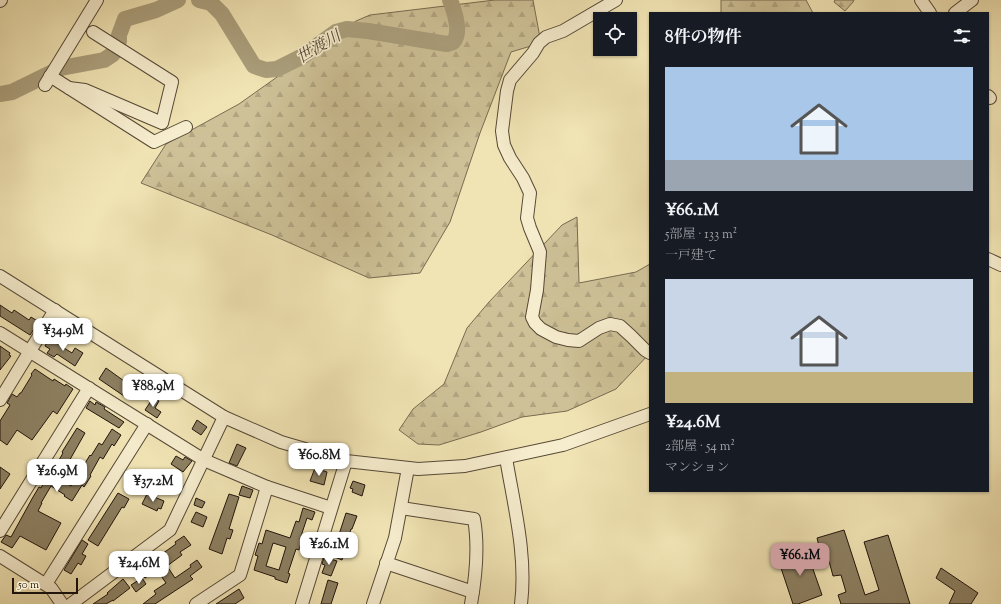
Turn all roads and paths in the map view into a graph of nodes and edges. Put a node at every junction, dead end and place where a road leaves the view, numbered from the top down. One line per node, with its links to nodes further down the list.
1 (97, 0): 8 (street)
2 (616, 0): 16 (street)
3 (921, 0): 5 (street)
4 (972, 0): 6 (street)
5 (929, 12)
6 (956, 12)
7 (93, 32): 8 (street)
8 (69, 88): 9 (street)
9 (186, 127)
10 (989, 259): 11 (street)
11 (1001, 265)
12 (0, 276): 13 (street)
13 (56, 310): 15 (street); 20 (street)
14 (0, 333): 15 (street)
15 (30, 352): 17 (street); 18 (street)
16 (649, 352)
17 (89, 388): 21 (street); 29 (street)
18 (0, 400)
19 (649, 414): 22 (street)
20 (224, 417): 23 (street); 24 (street)
21 (147, 424): 23 (street); 32 (street)
22 (506, 458): 25 (street); 39 (street)
23 (204, 460): 26 (street); 35 (street)
24 (346, 461): 25 (street); 27 (street)
25 (408, 468): 28 (street)
26 (267, 487): 27 (street); 36 (street)
27 (332, 508): 37 (street)
28 (401, 508): 31 (street); 33 (street)
29 (0, 531)
30 (0, 556): 32 (street)
31 (386, 563): 33 (street); 38 (street)
32 (46, 584): 34 (street)
33 (472, 598)
34 (62, 604)
35 (71, 604)
36 (196, 604)
37 (302, 604)
38 (373, 604)
39 (520, 604)

